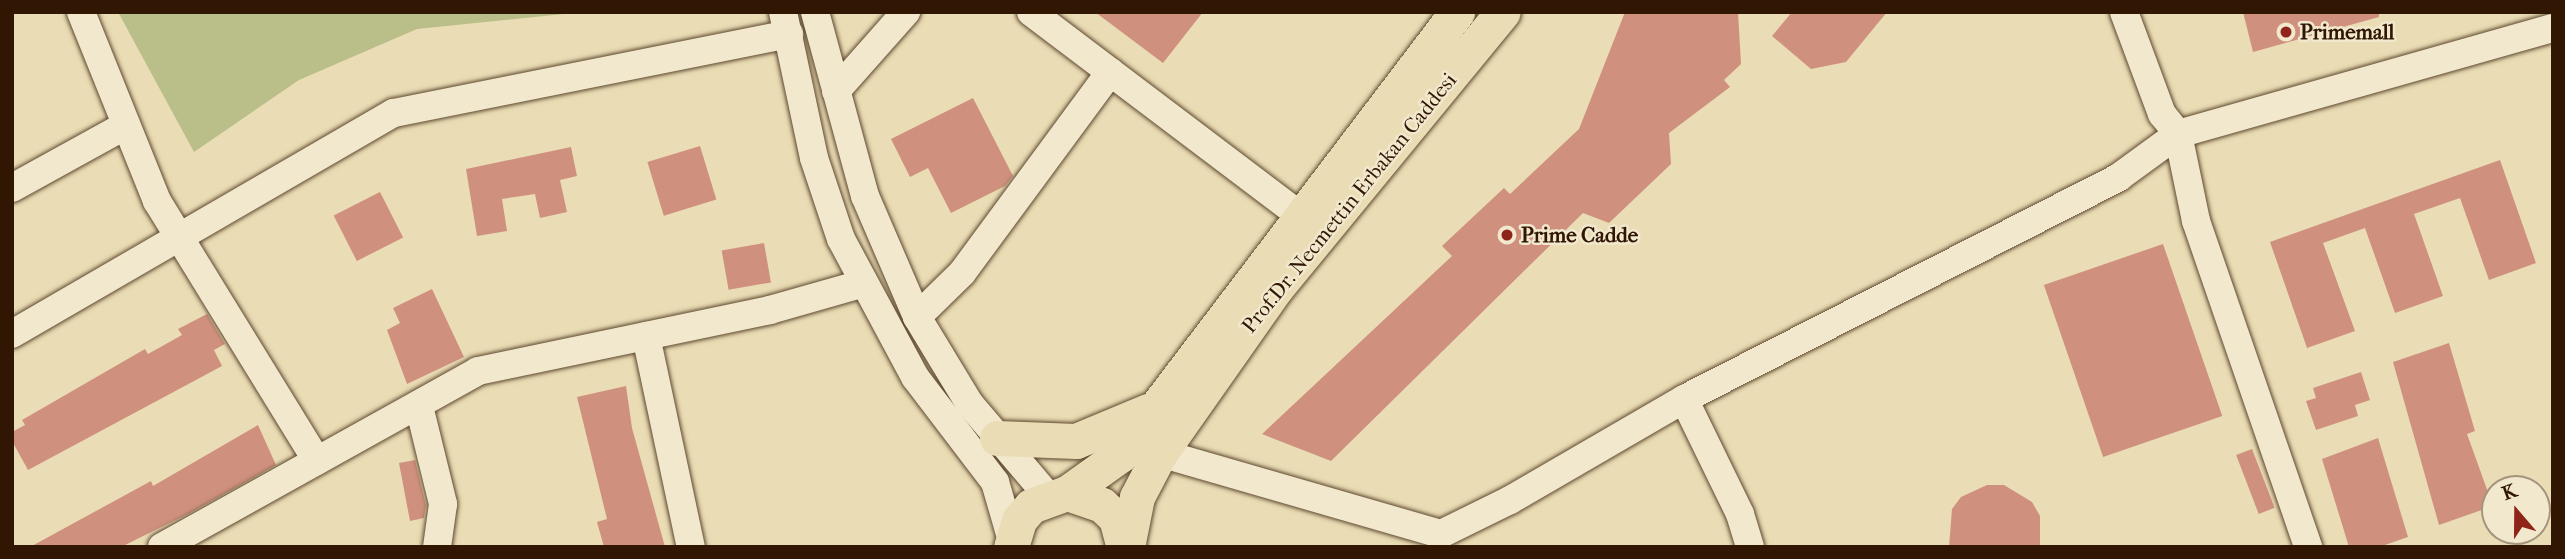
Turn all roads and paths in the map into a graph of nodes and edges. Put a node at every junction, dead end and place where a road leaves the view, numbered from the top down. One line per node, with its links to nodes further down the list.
1 (81, 12): 12 (street)
2 (815, 12): 11 (street)
3 (906, 12): 11 (street)
4 (1031, 12): 10 (street)
5 (1503, 12): 25 (main road, Prof.Dr. Necmettin Erbakan Caddesi)
6 (2124, 12): 13 (street)
7 (1452, 14): 15 (main road, Prof.Dr. Necmettin Erbakan Caddesi)
8 (786, 23): 16 (street); 17 (street)
9 (2553, 28): 13 (street)
10 (1110, 72): 15 (street); 18 (street)
11 (836, 91): 18 (street)
12 (126, 125): 14 (street); 16 (street)
13 (2178, 134): 21 (street); 35 (street)
14 (12, 188)
15 (1301, 216): 23 (main road, Prof.Dr. Necmettin Erbakan Caddesi)
16 (182, 236): 19 (street); 26 (street)
17 (861, 284): 20 (street); 29 (street)
18 (917, 317): 24 (street)
19 (12, 334)
20 (646, 336): 22 (street); 32 (street)
21 (1684, 399): 28 (street); 34 (street)
22 (419, 406): 26 (street); 31 (street)
23 (1154, 409): 24 (main road); 27 (main road, Prof.Dr. Necmettin Erbakan Caddesi)
24 (997, 438): 27 (street)
25 (1160, 453): 28 (street); 33 (main road, Prof.Dr. Necmettin Erbakan Caddesi)
26 (317, 461): 30 (street)
27 (1057, 495): 29 (main road, Prof.Dr. Necmettin Erbakan Caddesi); 33 (main road)
28 (1442, 540)
29 (1011, 542)
30 (163, 547)
31 (436, 547)
32 (691, 547)
33 (1125, 547)
34 (1750, 547)
35 (2308, 547)

